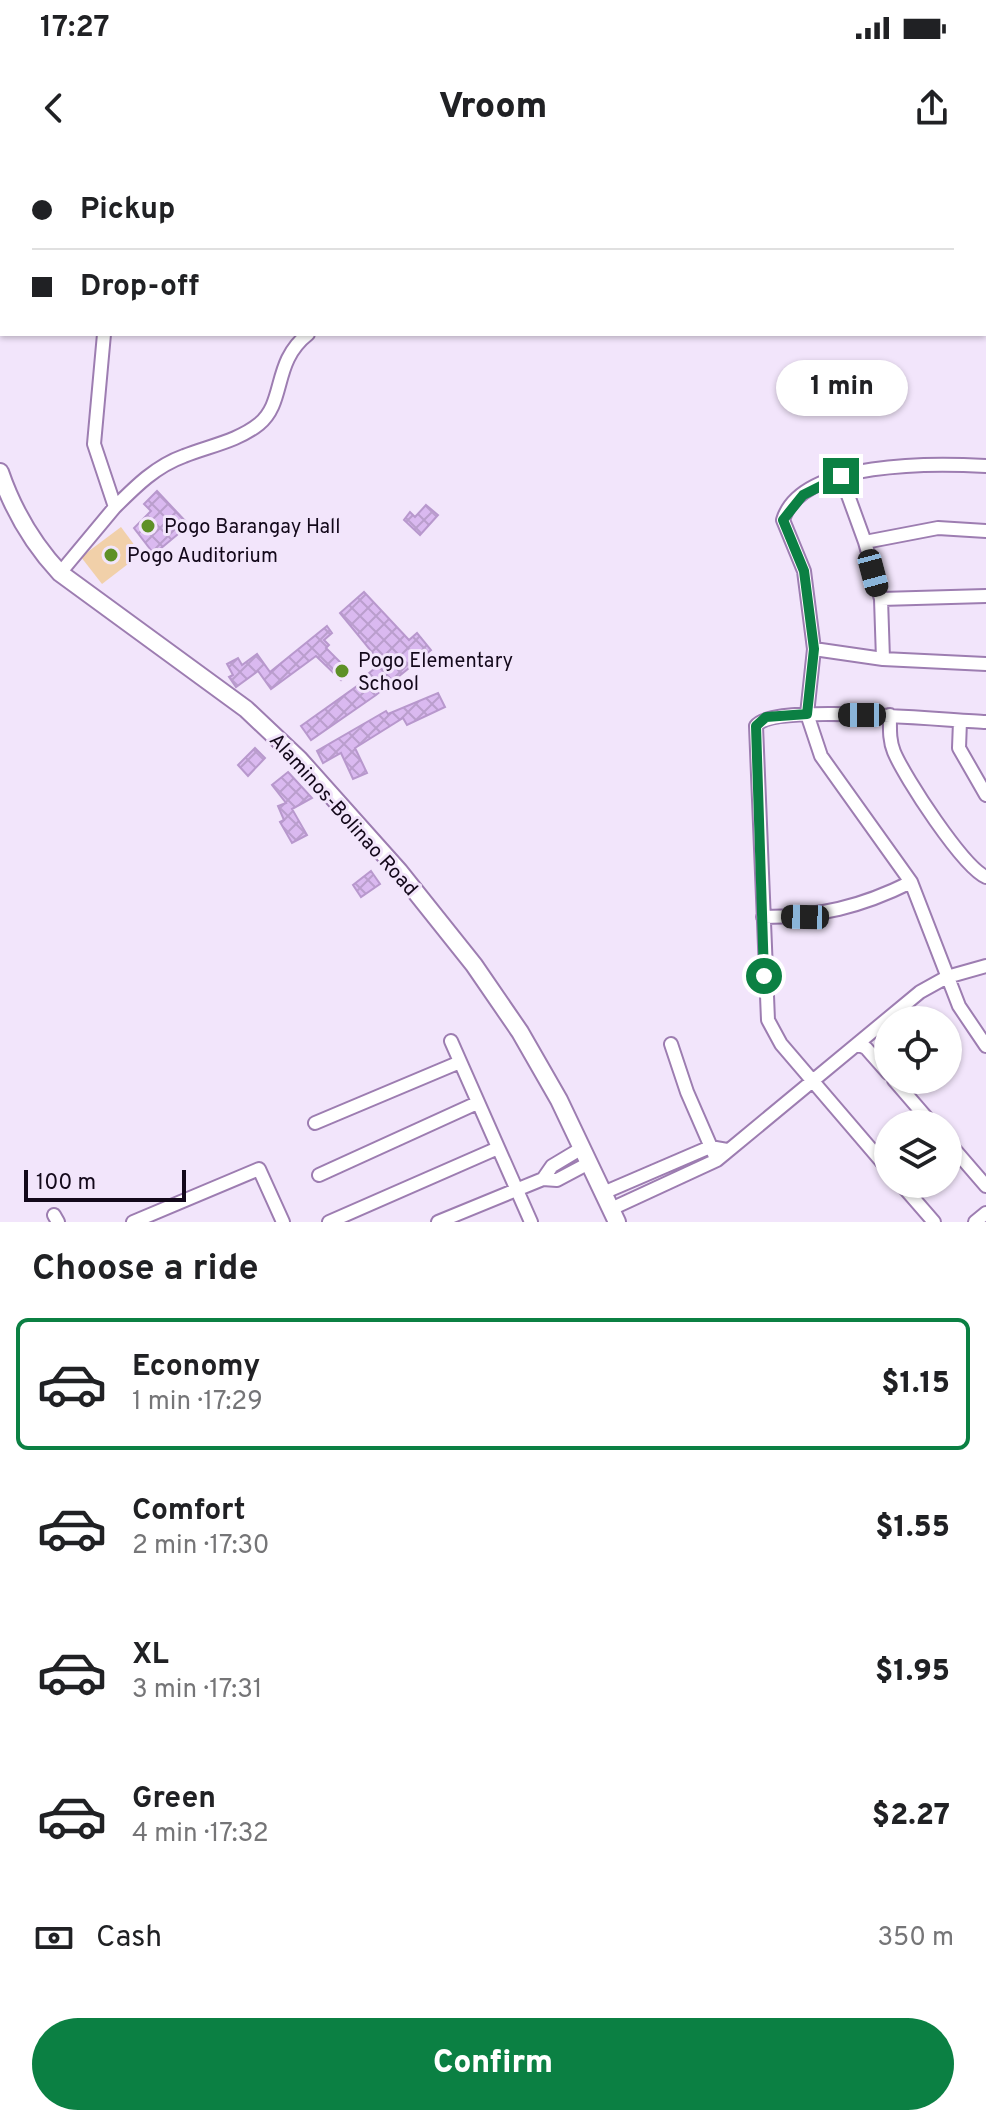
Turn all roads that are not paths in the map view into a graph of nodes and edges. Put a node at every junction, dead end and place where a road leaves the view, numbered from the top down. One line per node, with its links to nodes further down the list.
1 (104, 336): 6 (street)
2 (306, 336): 6 (street)
3 (986, 466): 4 (street)
4 (841, 476): 8 (street); 12 (street)
5 (2, 485): 9 (main road, Alaminos-Bolinao Road)
6 (115, 507): 9 (street)
7 (986, 531): 8 (street)
8 (865, 542): 11 (street)
9 (60, 573): 40 (main road, Alaminos-Bolinao Road)
10 (986, 596): 11 (street)
11 (881, 599): 13 (street)
12 (814, 649): 13 (street); 15 (street)
13 (883, 659): 14 (street)
14 (986, 664)
15 (807, 714): 16 (street); 21 (street); 22 (street)
16 (890, 715): 17 (street); 20 (street)
17 (960, 721): 18 (street); 19 (street)
18 (986, 722)
19 (986, 795)
20 (986, 877)
21 (911, 882): 22 (street); 24 (street)
22 (763, 917): 31 (street)
23 (986, 966): 24 (street)
24 (947, 977): 27 (street); 28 (street)
25 (451, 1041): 30 (street)
26 (671, 1044): 36 (street)
27 (857, 1044): 29 (street); 31 (street)
28 (986, 1046)
29 (874, 1057)
30 (460, 1062): 33 (street); 35 (street)
31 (814, 1081): 38 (street); 39 (street)
32 (906, 1094): 34 (street)
33 (477, 1103): 37 (street); 43 (street)
34 (920, 1110)
35 (315, 1123)
36 (710, 1147): 38 (street); 42 (street); 46 (street)
37 (498, 1148): 45 (street); 52 (street)
38 (727, 1150): 42 (street)
39 (874, 1152)
40 (585, 1156): 45 (street); 46 (main road, Alaminos-Bolinao Road)
41 (962, 1158): 44 (street)
42 (717, 1160): 49 (street)
43 (319, 1175)
44 (986, 1186)
45 (517, 1188): 53 (street); 54 (street)
46 (603, 1193): 49 (main road, Alaminos-Bolinao Road)
47 (913, 1198): 55 (street)
48 (986, 1213): 56 (street)
49 (614, 1216)
50 (133, 1222): 51 (street)
51 (283, 1222)
52 (329, 1222)
53 (438, 1222)
54 (531, 1222)
55 (934, 1222)
56 (975, 1222)

